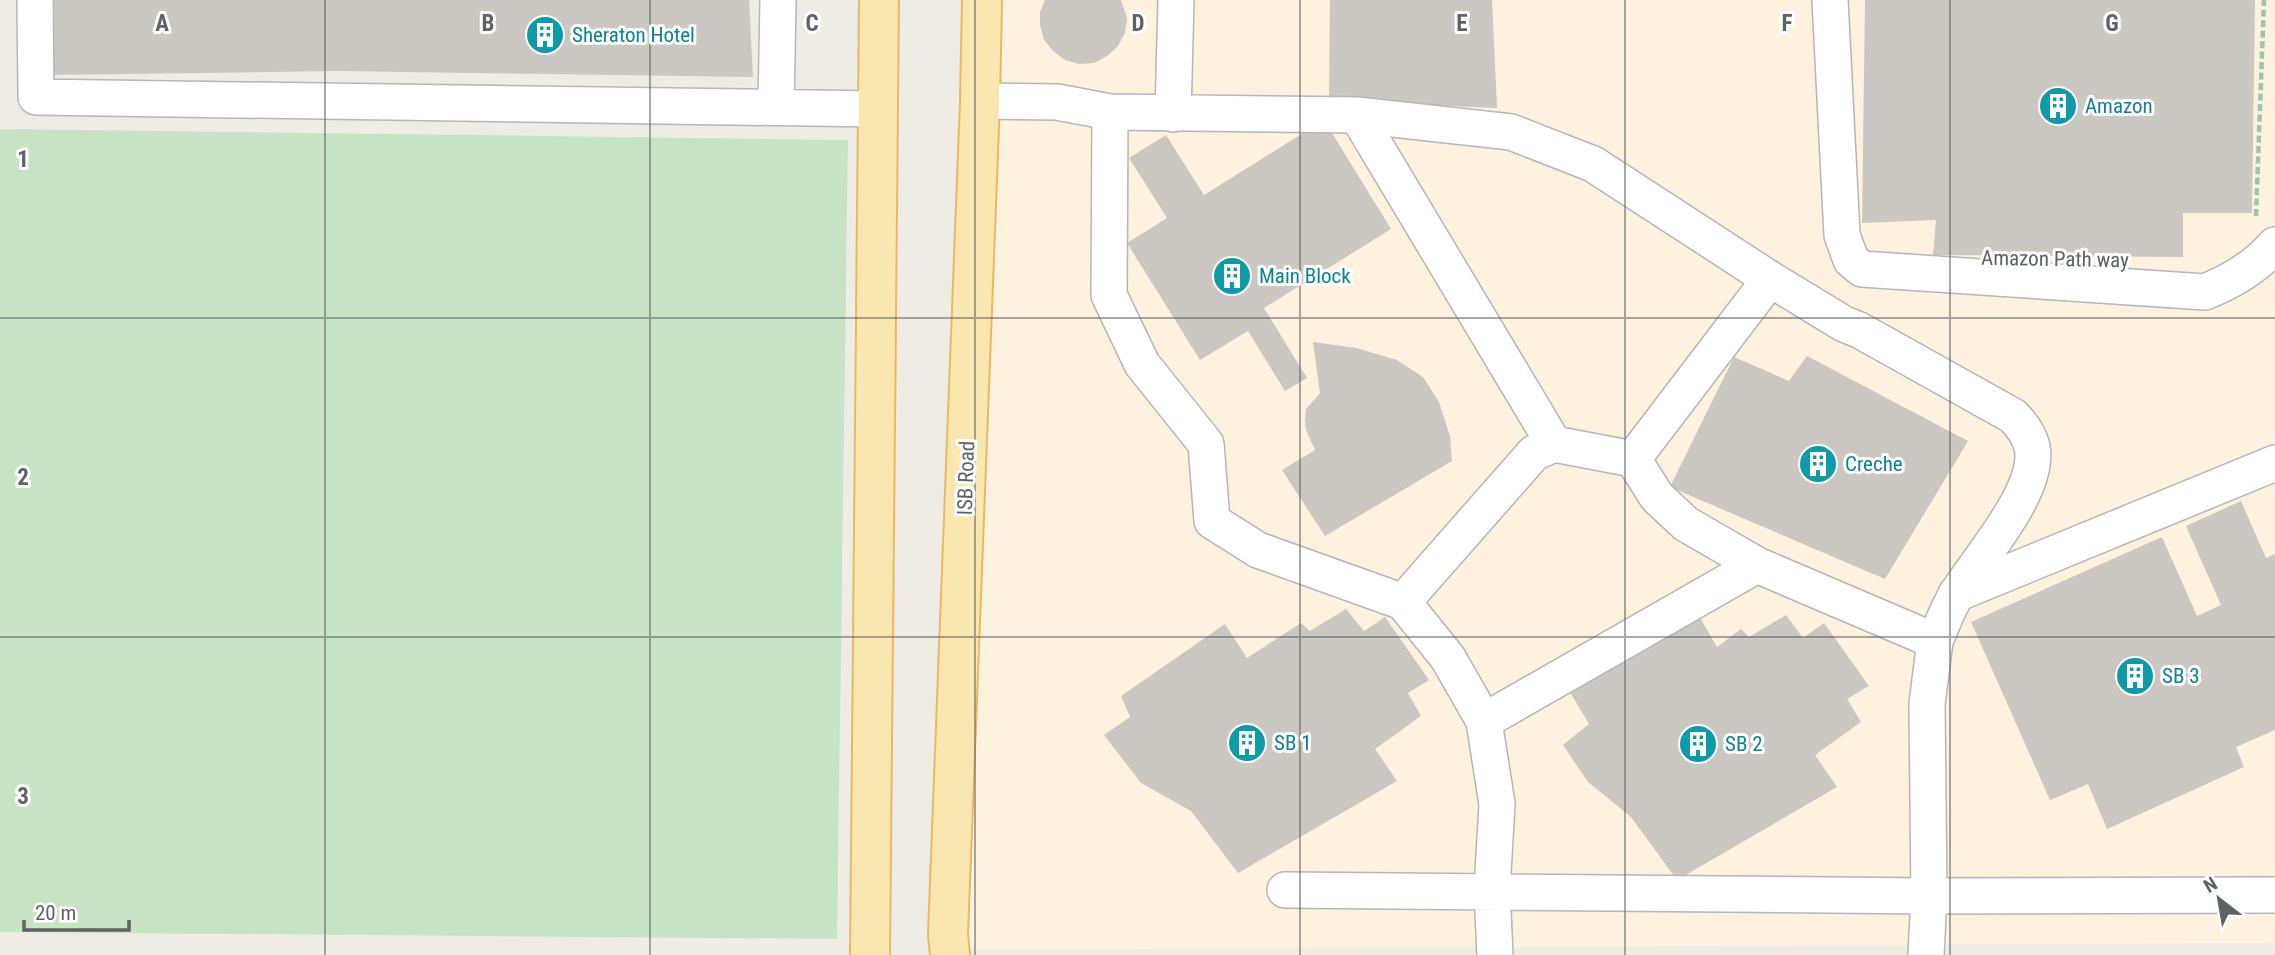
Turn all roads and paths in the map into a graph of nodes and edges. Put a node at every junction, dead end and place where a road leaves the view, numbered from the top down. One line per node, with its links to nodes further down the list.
1 (35, 0): 9 (lane)
2 (778, 0): 9 (lane)
3 (879, 0): 10 (main road)
4 (982, 0): 8 (main road, ISB Road)
5 (1176, 0): 12 (lane)
6 (1830, 0): 14 (lane)
7 (2264, 0): 14 (path)
8 (980, 101): 11 (lane); 29 (main road, ISB Road)
9 (776, 107): 10 (lane)
10 (878, 109): 28 (main road)
11 (1110, 112): 12 (lane); 21 (lane)
12 (1173, 114): 13 (lane)
13 (1357, 115): 15 (lane); 16 (lane)
14 (2265, 233)
15 (1770, 279): 17 (lane); 20 (lane)
16 (1554, 444): 17 (lane); 21 (lane)
17 (1633, 459): 19 (lane)
18 (2275, 463): 20 (lane)
19 (1757, 565): 22 (lane); 23 (lane)
20 (1956, 594): 22 (lane)
21 (1403, 602): 23 (lane)
22 (1935, 641): 27 (lane)
23 (1484, 720): 25 (lane)
24 (1285, 890): 25 (lane)
25 (1492, 890): 27 (lane); 30 (lane)
26 (2275, 895): 27 (lane)
27 (1929, 896): 31 (lane)
28 (870, 955)
29 (950, 955)
30 (1495, 955)
31 (1926, 955)

